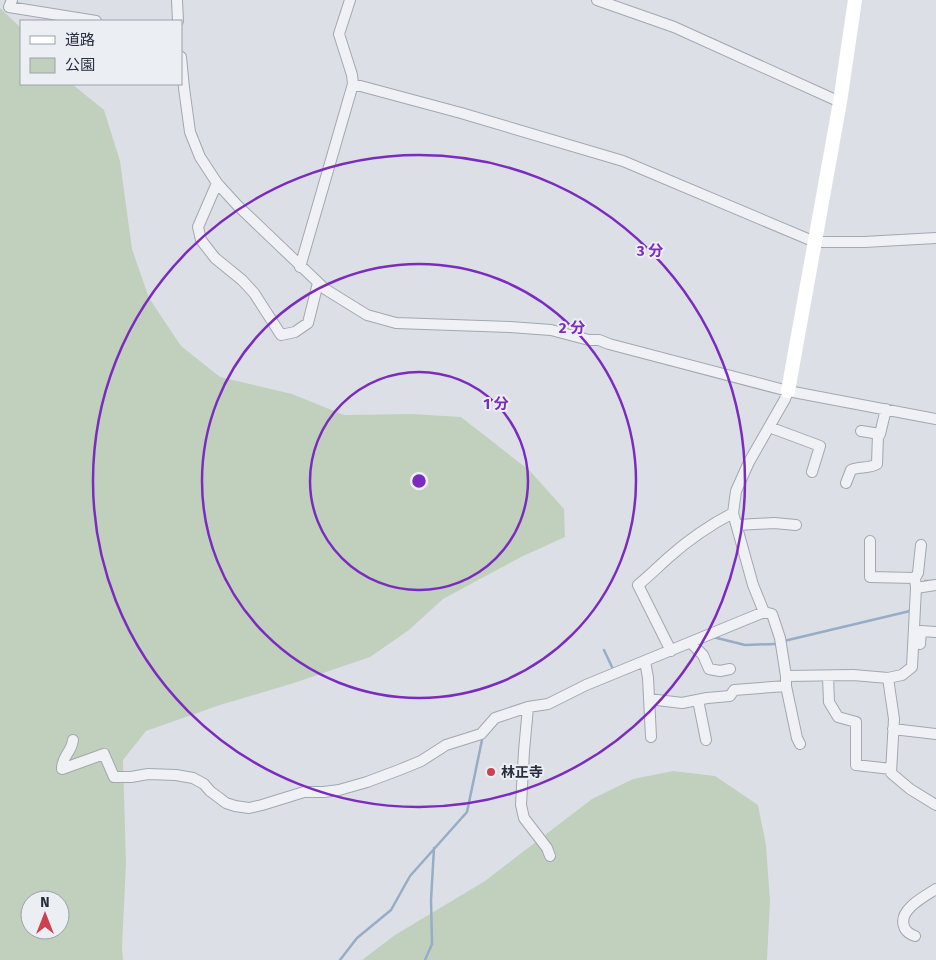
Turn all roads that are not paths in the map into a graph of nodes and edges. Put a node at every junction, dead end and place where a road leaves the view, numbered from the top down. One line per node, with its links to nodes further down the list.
1 (12, 0): 6 (street)
2 (177, 0): 7 (street)
3 (350, 0): 9 (street)
4 (597, 0): 10 (street)
5 (855, 0): 10 (street)
6 (90, 20)
7 (178, 20)
8 (182, 67): 11 (street)
9 (353, 84): 13 (street); 14 (street)
10 (840, 102): 13 (street)
11 (217, 183): 14 (street); 15 (street)
12 (936, 238): 13 (street)
13 (815, 242): 16 (street)
14 (300, 267): 15 (street)
15 (318, 283): 16 (street)
16 (788, 391): 17 (street); 19 (street)
17 (886, 410): 18 (street); 21 (street)
18 (936, 419)
19 (769, 427): 22 (street); 24 (street)
20 (861, 432): 21 (street)
21 (878, 434): 23 (street)
22 (812, 472)
23 (846, 484)
24 (734, 513): 25 (street); 34 (street)
25 (737, 525): 26 (street); 31 (street)
26 (796, 525)
27 (870, 541): 29 (street)
28 (921, 545): 29 (street)
29 (916, 583): 30 (street); 35 (street)
30 (936, 585)
31 (764, 612): 33 (street); 40 (street)
32 (936, 632): 35 (street)
33 (691, 643): 34 (street); 37 (street)
34 (670, 651): 36 (street)
35 (913, 657): 39 (street)
36 (645, 662): 41 (street); 43 (street)
37 (730, 669)
38 (828, 676): 39 (street); 40 (street); 50 (street)
39 (888, 678): 44 (street)
40 (786, 681): 42 (street); 49 (street)
41 (649, 700): 42 (street); 46 (street)
42 (698, 700): 48 (street)
43 (528, 707): 47 (street); 52 (street)
44 (893, 729): 45 (street); 50 (street)
45 (936, 734)
46 (651, 737)
47 (73, 740)
48 (706, 740)
49 (800, 744)
50 (891, 769): 51 (street)
51 (936, 805)
52 (550, 856)
53 (936, 889): 54 (street)
54 (915, 936)

